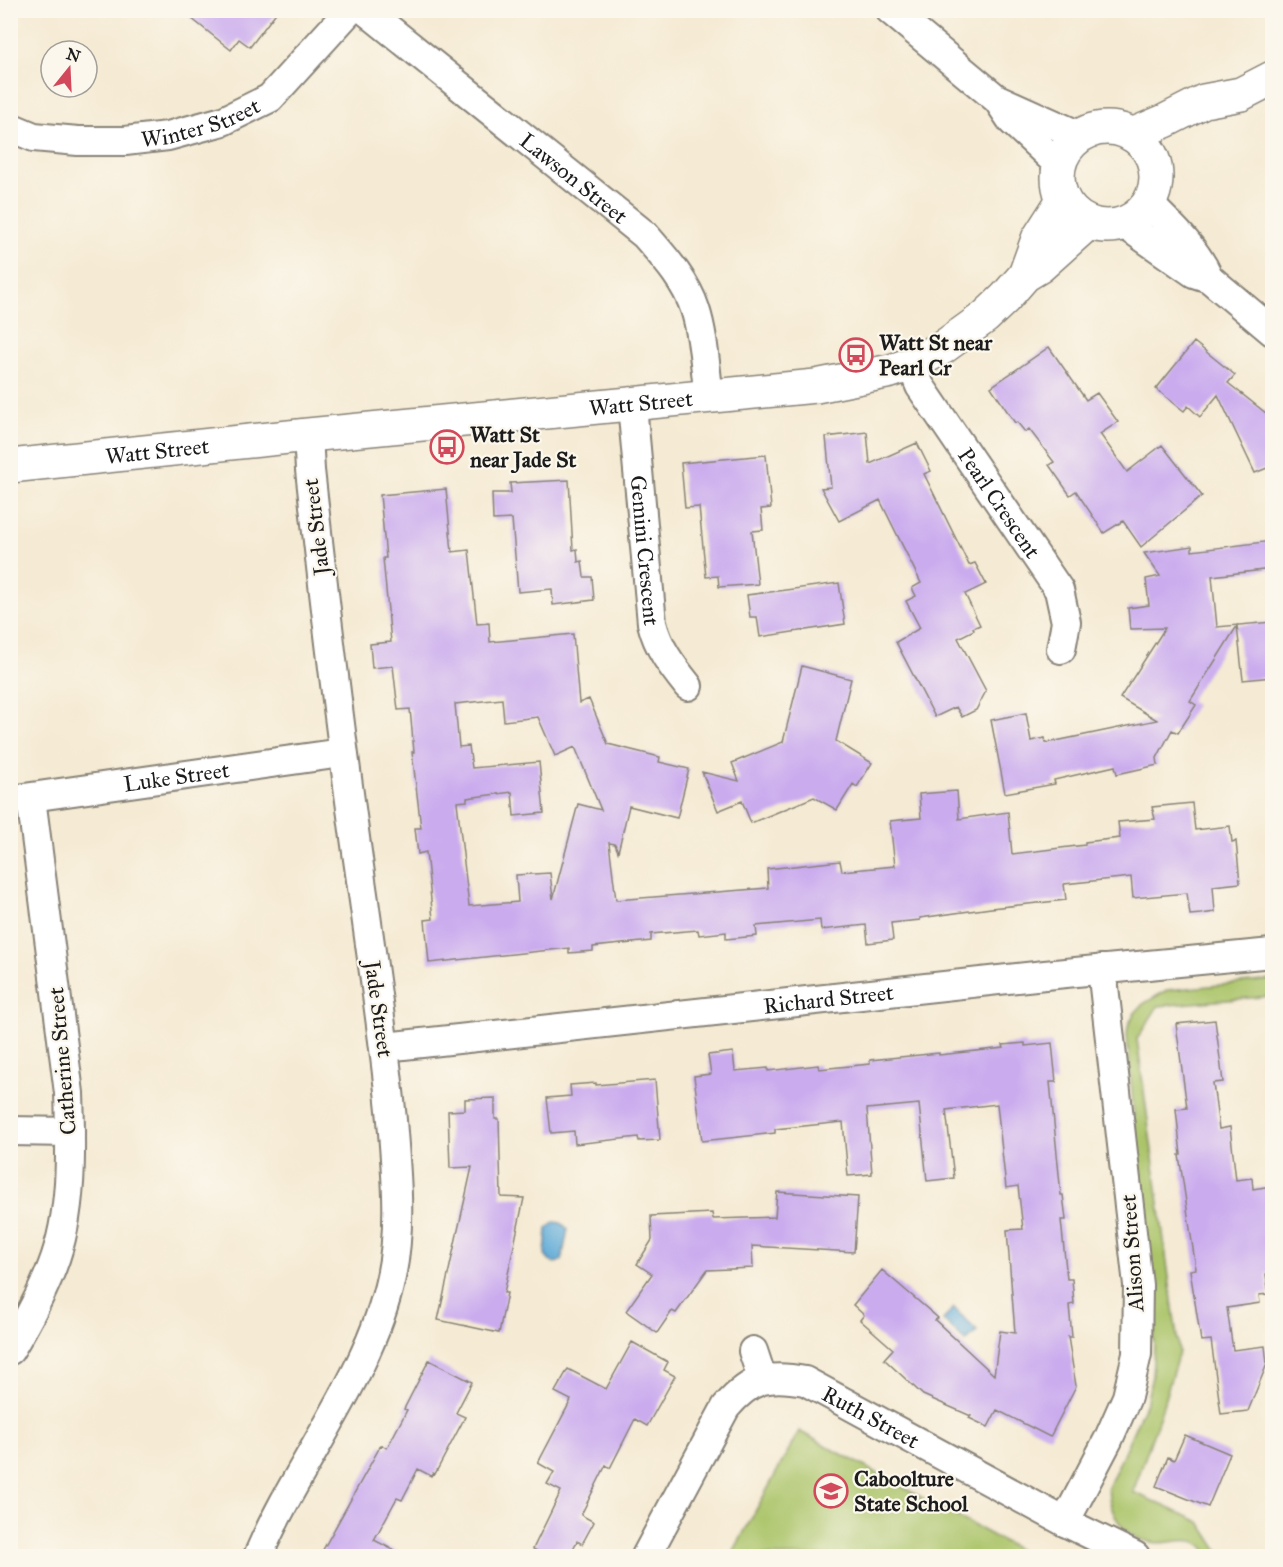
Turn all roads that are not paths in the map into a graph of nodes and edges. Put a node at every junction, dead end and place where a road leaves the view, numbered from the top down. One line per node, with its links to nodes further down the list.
1 (350, 10): 7 (street, Winter Street)
2 (365, 10): 18 (street, Lawson Street)
3 (890, 10): 6 (street)
4 (1272, 78): 5 (main road)
5 (1241, 94): 8 (main road); 10 (main road)
6 (998, 100): 9 (street); 11 (street)
7 (10, 127)
8 (1132, 135): 9 (main road); 10 (main road)
9 (1080, 136): 11 (main road)
10 (1154, 160): 13 (main road)
11 (1059, 165): 12 (main road)
12 (1063, 200): 14 (main road); 15 (main road, Watt Street)
13 (1136, 214): 14 (main road); 16 (street)
14 (1088, 223): 15 (main road, Watt Street)
15 (1025, 275): 17 (main road, Watt Street)
16 (1272, 331)
17 (910, 364): 18 (main road, Watt Street); 22 (street, Pearl Crescent)
18 (709, 396): 19 (main road, Watt Street)
19 (632, 405): 20 (main road, Watt Street); 23 (street, Gemini Crescent)
20 (308, 435): 21 (main road, Watt Street); 24 (street, Jade Street)
21 (10, 466)
22 (1061, 649)
23 (688, 686)
24 (342, 753): 25 (street, Luke Street); 28 (street, Jade Street)
25 (21, 799): 30 (street, Catherine Street)
26 (1272, 953): 27 (street, Richard Street)
27 (1102, 969): 28 (street, Richard Street); 34 (street, Alison Street)
28 (385, 1047): 35 (street, Jade Street)
29 (10, 1131): 30 (street)
30 (70, 1132): 31 (street, Catherine Street)
31 (10, 1350)
32 (753, 1351): 33 (street)
33 (762, 1378): 34 (street, Ruth Street); 36 (street)
34 (1065, 1522): 37 (street, Ruth Street)
35 (258, 1557)
36 (646, 1557)
37 (1135, 1557)

